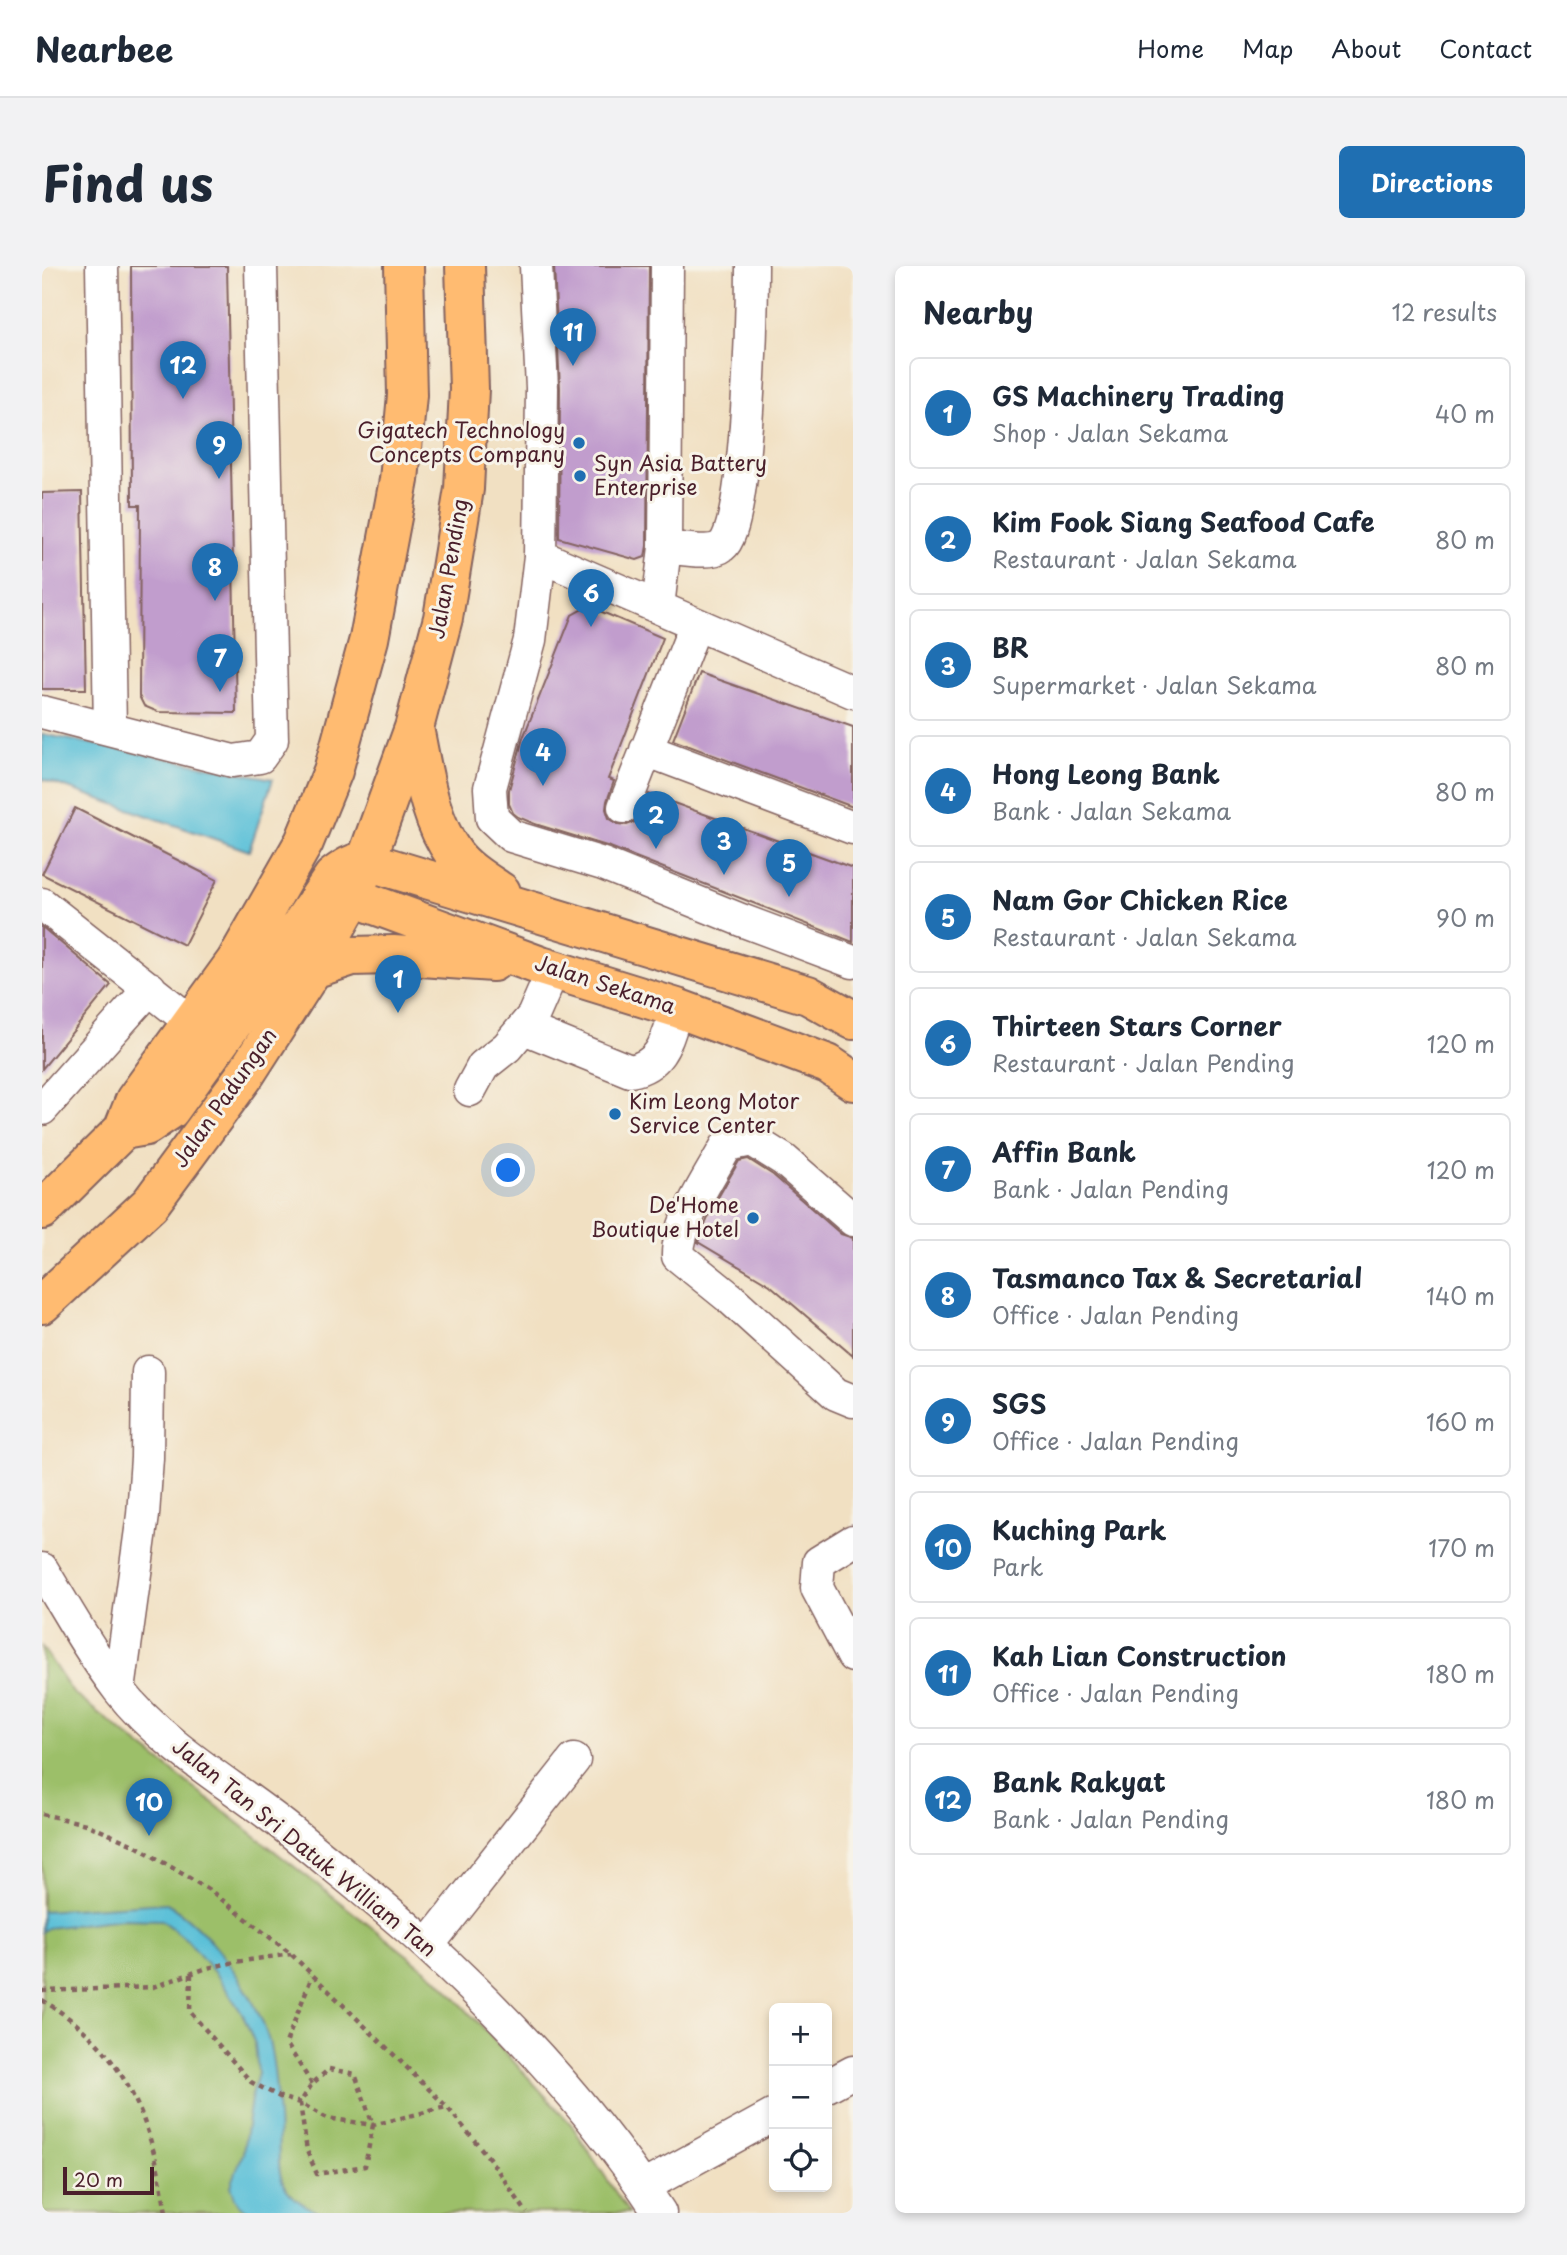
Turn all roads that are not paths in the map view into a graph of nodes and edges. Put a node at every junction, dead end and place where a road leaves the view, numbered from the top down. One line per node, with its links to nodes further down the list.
1 (102, 266): 15 (street)
2 (261, 266): 15 (street)
3 (404, 266): 17 (main road)
4 (465, 266): 14 (main road, Jalan Pending)
5 (536, 266): 9 (street)
6 (667, 266): 8 (street)
7 (752, 266): 8 (street)
8 (664, 547): 10 (street)
9 (540, 556): 10 (street); 23 (street)
10 (658, 607): 11 (street)
11 (696, 624): 12 (street); 16 (street)
12 (853, 692)
13 (42, 712): 15 (street)
14 (414, 728): 20 (main road, Jalan Pending); 22 (main road)
15 (110, 729)
16 (646, 750): 18 (street); 19 (street)
17 (333, 771): 20 (main road); 31 (main road)
18 (624, 807)
19 (853, 828)
20 (351, 878): 22 (main road); 24 (main road, Jalan Sekama); 25 (main road, Jalan Padungan); 36 (main road)
21 (42, 904): 26 (street)
22 (527, 909): 27 (main road)
23 (853, 962)
24 (547, 967): 25 (main road); 29 (main road, Jalan Sekama); 32 (street)
25 (313, 969): 39 (main road, Jalan Padungan)
26 (150, 988): 31 (street); 35 (street)
27 (807, 995): 28 (main road); 30 (main road)
28 (853, 1004)
29 (677, 1008): 32 (street); 33 (main road, Jalan Sekama)
30 (853, 1020)
31 (191, 1022): 36 (main road)
32 (524, 1028): 34 (street)
33 (853, 1081)
34 (470, 1090)
35 (42, 1109)
36 (123, 1130): 37 (main road)
37 (42, 1210)
38 (853, 1220): 41 (street)
39 (42, 1304)
40 (148, 1372): 45 (street)
41 (853, 1401)
42 (853, 1541): 44 (street)
43 (42, 1569): 45 (street, Jalan Tan Sri Datuk William Tan)
44 (853, 1656)
45 (119, 1690): 47 (street, Jalan Tan Sri Datuk William Tan)
46 (574, 1760): 47 (street)
47 (428, 1945): 51 (street, Jalan Tan Sri Datuk William Tan)
48 (853, 2072): 49 (street)
49 (832, 2083)
50 (769, 2118): 51 (street)
51 (643, 2187): 52 (street, Jalan Tan Sri Datuk William Tan)
52 (660, 2213)

